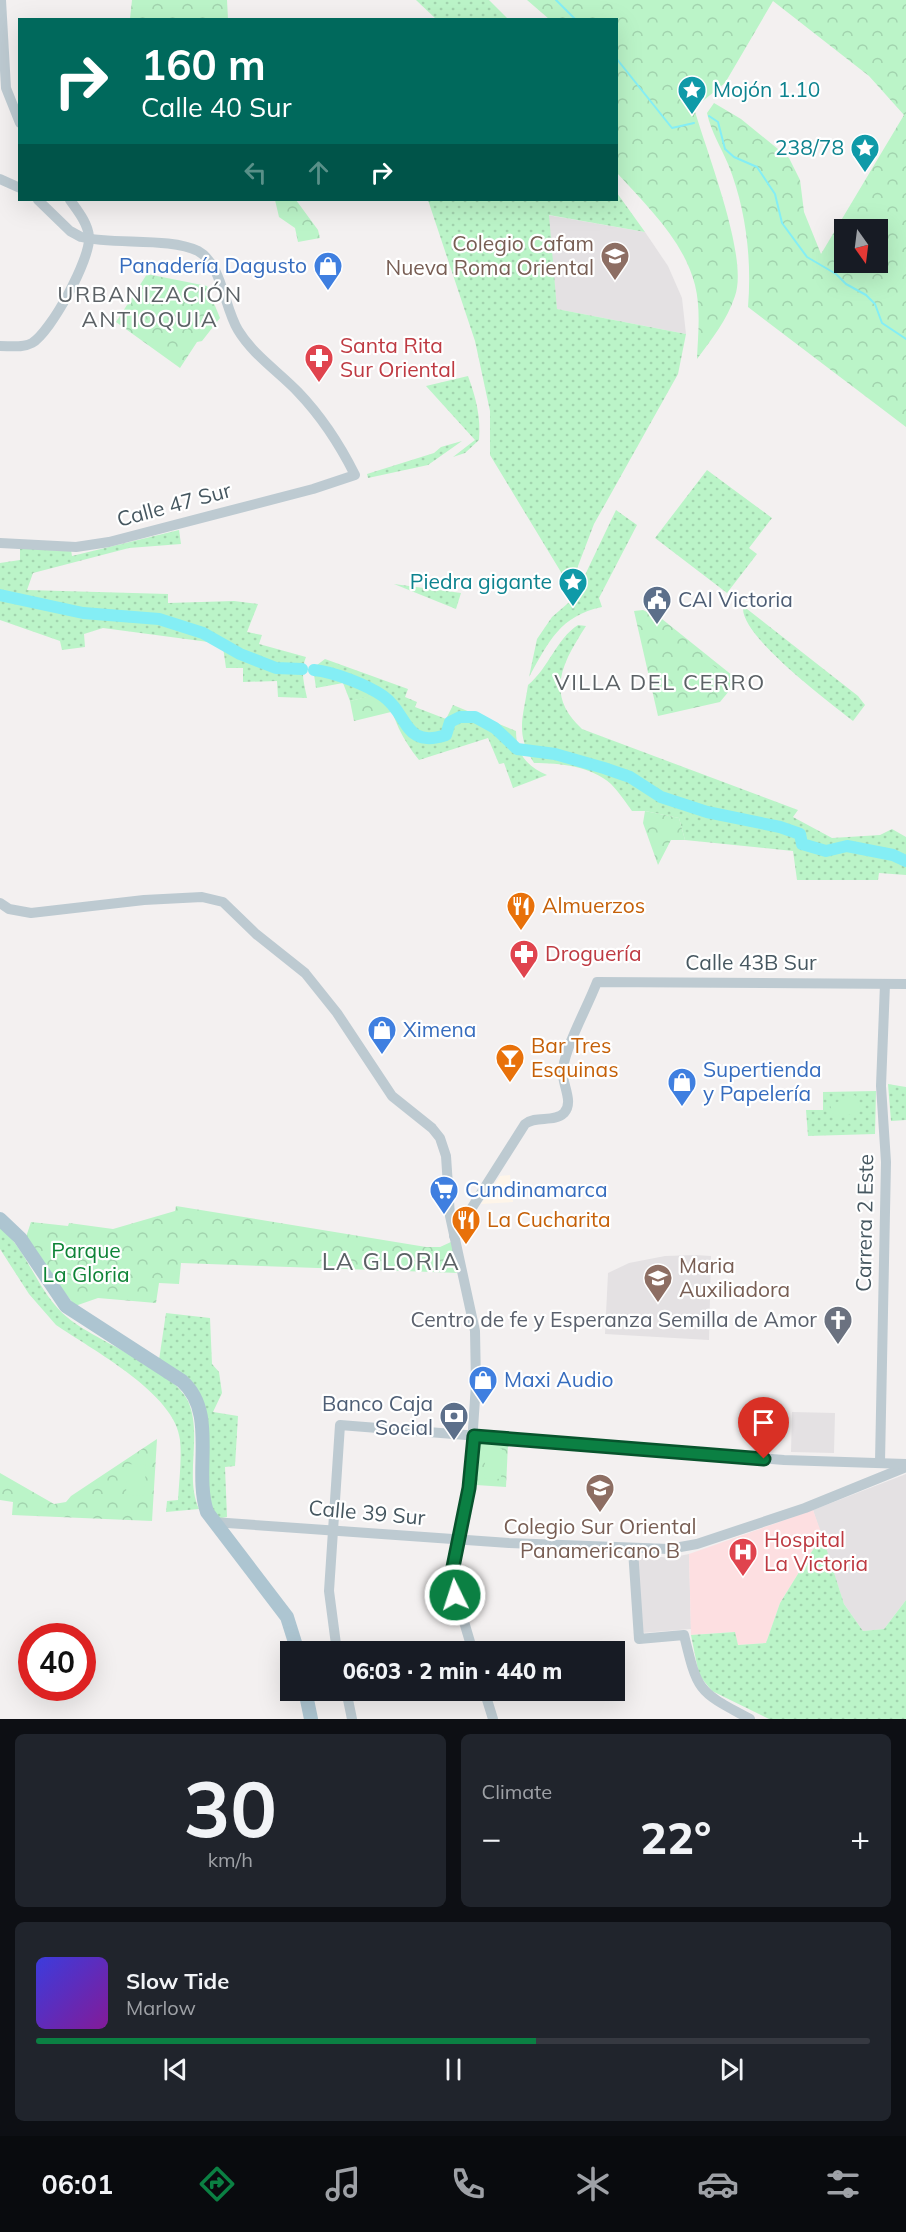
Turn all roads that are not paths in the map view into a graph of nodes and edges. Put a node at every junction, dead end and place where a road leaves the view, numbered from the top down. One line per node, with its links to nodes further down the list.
1 (1, 0): 2 (street)
2 (18, 121)
3 (0, 179): 4 (street)
4 (18, 187)
5 (39, 201): 7 (street)
6 (71, 201): 7 (street)
7 (89, 238): 8 (street); 9 (street, Calle 47 Sur)
8 (0, 346)
9 (0, 543)
10 (0, 903): 14 (street)
11 (885, 984): 12 (street, Calle 43B Sur); 14 (street, Calle 43B Sur); 16 (street, Carrera 2 Este)
12 (906, 984)
13 (0, 1219): 18 (main road)
14 (454, 1236): 15 (street)
15 (474, 1436): 16 (street); 19 (street); 20 (street)
16 (880, 1462): 17 (street)
17 (906, 1466): 21 (street, Calle 39 Sur)
18 (213, 1522): 19 (street, Calle 39 Sur); 22 (main road)
19 (332, 1529): 20 (street, Calle 39 Sur); 23 (street)
20 (457, 1540): 21 (street, Calle 39 Sur); 24 (street)
21 (633, 1550): 31 (street)
22 (296, 1641)
23 (335, 1641)
24 (470, 1641)
25 (307, 1701): 28 (main road)
26 (348, 1701): 29 (street)
27 (487, 1701): 30 (street)
28 (311, 1719)
29 (352, 1719)
30 (493, 1719)
31 (750, 1719)

